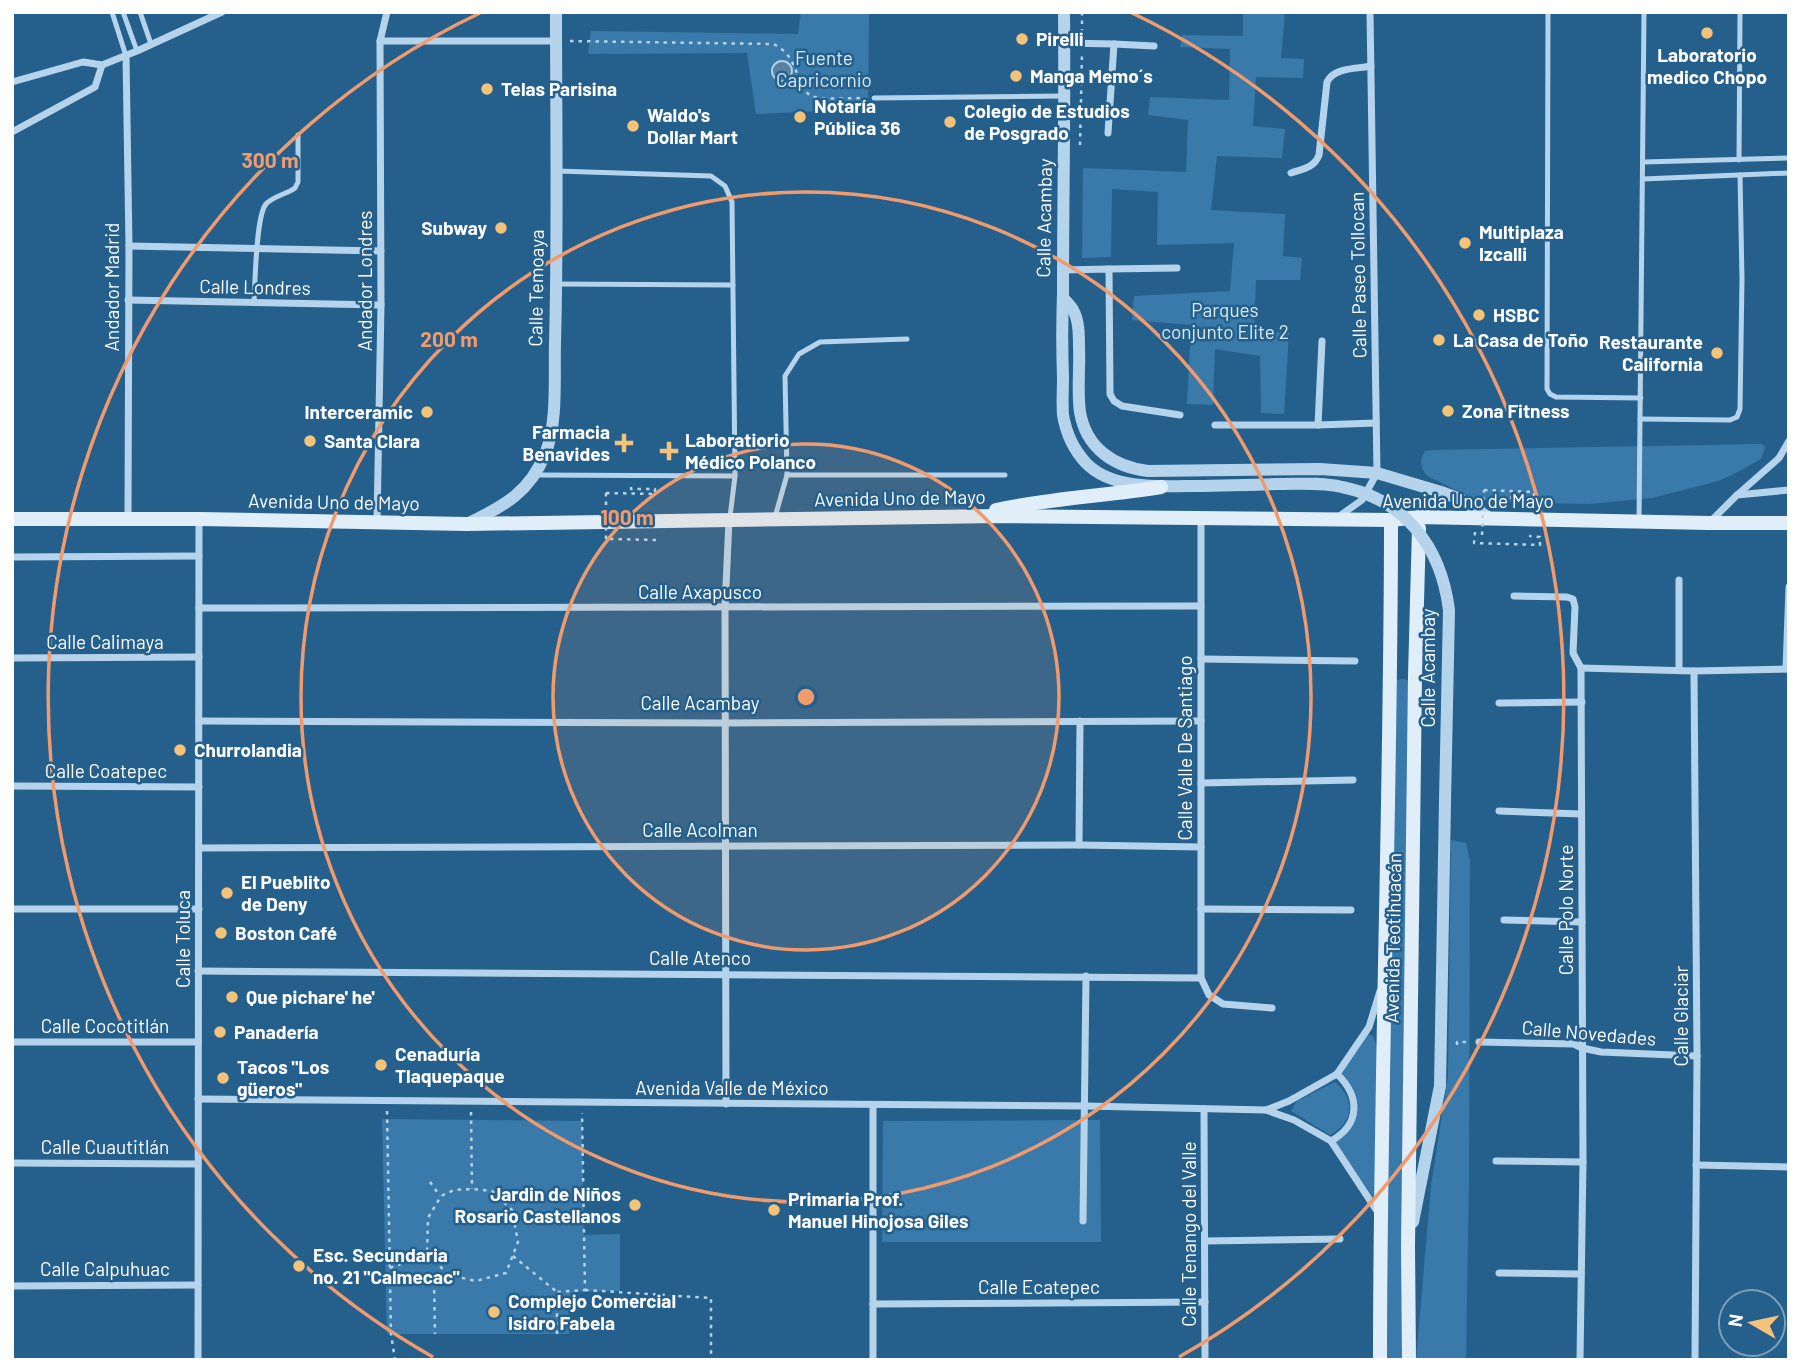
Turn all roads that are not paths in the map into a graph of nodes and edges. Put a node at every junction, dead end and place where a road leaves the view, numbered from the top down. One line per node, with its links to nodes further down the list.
1 (112, 12): 19 (lane)
2 (123, 12): 18 (lane)
3 (140, 12): 15 (lane)
4 (222, 12): 15 (street)
5 (387, 12): 12 (street, Andador Londres)
6 (556, 12): 13 (street, Calle Temoaya)
7 (1064, 12): 14 (street, Calle Acambay)
8 (1370, 12): 21 (street, Calle Paseo Tollocan)
9 (1548, 12): 50 (lane)
10 (1644, 12): 30 (lane)
11 (1740, 12): 29 (lane)
12 (380, 41): 13 (street); 38 (street, Andador Londres)
13 (556, 41): 31 (street, Calle Temoaya)
14 (1064, 43): 16 (street); 23 (street, Calle Acambay)
15 (151, 44): 18 (street)
16 (1114, 44): 17 (street); 26 (street)
17 (1154, 46)
18 (137, 51): 19 (street)
19 (126, 56): 20 (street); 36 (street, Andador Madrid)
20 (102, 65): 22 (street); 25 (street)
21 (1371, 66): 32 (street); 53 (street, Calle Paseo Tollocan)
22 (12, 82)
23 (1065, 96): 24 (lane); 40 (street, Calle Acambay)
24 (874, 98)
25 (12, 132)
26 (1108, 133)
27 (298, 135): 37 (lane)
28 (1789, 158): 29 (lane)
29 (1740, 160): 30 (lane)
30 (1644, 162): 35 (lane)
31 (556, 171): 42 (street, Calle Temoaya); 43 (lane)
32 (1291, 173)
33 (1789, 173): 34 (lane)
34 (1740, 175): 35 (lane); 52 (lane)
35 (1643, 179): 50 (lane)
36 (129, 246): 37 (street, Calle Londres); 45 (street, Andador Madrid)
37 (258, 249): 38 (street, Calle Londres); 46 (lane)
38 (381, 251): 47 (street, Andador Londres)
39 (1177, 268): 41 (street)
40 (1063, 270): 41 (street); 44 (street, Calle Acambay)
41 (1109, 270): 51 (street)
42 (556, 284): 43 (lane); 58 (street, Calle Temoaya)
43 (733, 285): 59 (lane)
44 (1063, 298): 57 (street, Calle Acambay); 62 (street, Calle Acambay)
45 (128, 300): 46 (street, Calle Londres); 69 (street, Andador Madrid)
46 (254, 303): 47 (street, Calle Londres)
47 (381, 305): 77 (street, Andador Londres)
48 (907, 339): 60 (lane)
49 (1322, 341): 55 (street)
50 (1641, 398): 52 (lane)
51 (1180, 415)
52 (1640, 419): 76 (lane)
53 (1376, 423): 55 (street); 57 (street, Calle Paseo Tollocan)
54 (1215, 425): 55 (street)
55 (1318, 425)
56 (1789, 441): 64 (street)
57 (1377, 473): 71 (street); 72 (street, Calle Acambay)
58 (535, 475): 59 (lane); 80 (street, Calle Temoaya)
59 (735, 475): 73 (lane)
60 (787, 475): 61 (lane); 74 (lane)
61 (1006, 475)
62 (1161, 487): 65 (main road); 150 (street, Calle Acambay, bridge)
63 (1789, 490): 64 (street)
64 (1736, 496): 78 (street)
65 (972, 517): 67 (main road, Avenida Uno de Mayo); 74 (main road, Avenida Uno de Mayo)
66 (1419, 517): 72 (main road, Avenida Uno de Mayo); 75 (main road, Avenida Uno de Mayo); 98 (main road, Avenida Teotihuacán)
67 (1201, 518): 71 (main road, Avenida Uno de Mayo); 86 (street, Calle Valle De Santiago)
68 (12, 519): 69 (main road, Avenida Uno de Mayo)
69 (128, 519): 70 (main road, Avenida Uno de Mayo)
70 (199, 519): 77 (main road, Avenida Uno de Mayo); 81 (street, Calle Toluca)
71 (1335, 519): 75 (main road, Avenida Uno de Mayo)
72 (1491, 519): 76 (main road, Avenida Uno de Mayo)
73 (729, 520): 74 (main road, Avenida Uno de Mayo); 80 (main road, Avenida Uno de Mayo); 88 (street)
74 (774, 520)
75 (1391, 520): 97 (main road, Avenida Teotihuacán)
76 (1639, 521): 78 (main road, Avenida Uno de Mayo)
77 (377, 522): 80 (main road, Avenida Uno de Mayo)
78 (1709, 523): 79 (main road, Avenida Uno de Mayo)
79 (1789, 523)
80 (467, 524)
81 (199, 555): 82 (street); 87 (street, Calle Toluca)
82 (12, 557)
83 (1679, 580): 95 (street)
84 (1789, 587): 94 (street)
85 (1514, 596): 93 (street, Calle Polo Norte)
86 (1201, 606): 88 (street, Calle Axapusco); 91 (street, Calle Valle De Santiago)
87 (199, 608): 88 (street, Calle Axapusco); 89 (street, Calle Toluca)
88 (725, 608): 104 (street)
89 (199, 657): 90 (street, Calle Calimaya); 101 (street, Calle Toluca)
90 (12, 658)
91 (1201, 659): 92 (street); 103 (street, Calle Valle De Santiago)
92 (1355, 661)
93 (1581, 668): 95 (street); 99 (street, Calle Polo Norte)
94 (1788, 669): 96 (street)
95 (1679, 670): 96 (street)
96 (1694, 671): 131 (street, Calle Glaciar)
97 (1390, 676): 98 (main road); 124 (main road, Avenida Teotihuacán)
98 (1415, 676): 150 (main road, Avenida Teotihuacán)
99 (1582, 702): 100 (street); 110 (street, Calle Polo Norte)
100 (1499, 703)
101 (199, 721): 104 (street, Calle Acambay); 108 (street, Calle Toluca)
102 (1080, 721): 103 (street, Calle Acambay); 104 (street, Calle Acambay); 111 (street)
103 (1201, 721): 106 (street, Calle Valle De Santiago)
104 (725, 723): 112 (street)
105 (1353, 780): 106 (street)
106 (1201, 783): 113 (street, Calle Valle De Santiago)
107 (12, 786): 108 (street, Calle Coatepec)
108 (199, 787): 114 (street, Calle Toluca)
109 (1499, 811): 110 (street)
110 (1581, 814): 120 (street, Calle Polo Norte)
111 (1079, 845): 112 (street, Calle Acolman); 113 (street, Calle Acolman)
112 (726, 846): 114 (street, Calle Acolman); 122 (street)
113 (1201, 847): 117 (street, Calle Valle De Santiago)
114 (199, 848): 116 (street, Calle Toluca)
115 (12, 909): 116 (street)
116 (199, 909): 121 (street, Calle Toluca)
117 (1201, 909): 118 (street); 125 (street, Calle Valle De Santiago)
118 (1351, 910)
119 (1504, 920): 120 (street)
120 (1583, 922): 130 (street, Calle Polo Norte)
121 (198, 971): 122 (street, Calle Atenco); 128 (street, Calle Toluca)
122 (726, 973): 123 (street, Calle Atenco); 134 (street)
123 (1086, 976): 125 (street, Calle Atenco); 136 (street)
124 (1385, 976): 132 (street, Avenida Valle de México); 146 (main road, Avenida Teotihuacán)
125 (1201, 978): 126 (street)
126 (1272, 1008)
127 (12, 1042): 128 (street, Calle Cocotitlán)
128 (198, 1042): 133 (street, Calle Toluca)
129 (1479, 1042): 130 (street, Calle Novedades)
130 (1582, 1048): 131 (street, Calle Novedades); 141 (street, Calle Polo Norte)
131 (1697, 1056): 144 (street, Calle Glaciar)
132 (1337, 1074): 138 (street, Avenida Valle de México); 139 (street)
133 (198, 1099): 134 (street, Avenida Valle de México); 143 (street, Calle Toluca)
134 (726, 1104): 135 (street, Avenida Valle de México)
135 (873, 1105): 136 (street, Avenida Valle de México); 156 (street)
136 (1085, 1106): 137 (street, Avenida Valle de México); 147 (street)
137 (1204, 1109): 138 (street, Avenida Valle de México); 149 (street, Calle Tenango del Valle)
138 (1266, 1110): 139 (street, Avenida Valle de México)
139 (1331, 1141): 146 (street, Avenida Valle de México)
140 (1496, 1161): 141 (street)
141 (1583, 1162): 152 (street, Calle Polo Norte)
142 (12, 1163): 143 (street, Calle Cuautitlán)
143 (198, 1164): 153 (street, Calle Toluca)
144 (1696, 1166): 145 (street); 163 (street, Calle Glaciar)
145 (1789, 1167)
146 (1380, 1216): 160 (main road, Avenida Teotihuacán)
147 (1083, 1221)
148 (1340, 1239): 149 (street)
149 (1205, 1241): 155 (street, Calle Tenango del Valle)
150 (1408, 1246): 161 (main road, Avenida Teotihuacán)
151 (1499, 1273): 152 (street)
152 (1581, 1274): 162 (street, Calle Polo Norte)
153 (198, 1284): 154 (street, Calle Calpuhuac); 157 (street, Calle Toluca)
154 (12, 1286)
155 (1205, 1302): 156 (street, Calle Ecatepec); 159 (street, Calle Tenango del Valle)
156 (873, 1304): 158 (street)
157 (198, 1360)
158 (873, 1360)
159 (1205, 1360)
160 (1380, 1360)
161 (1409, 1360)
162 (1580, 1360)
163 (1695, 1360)

